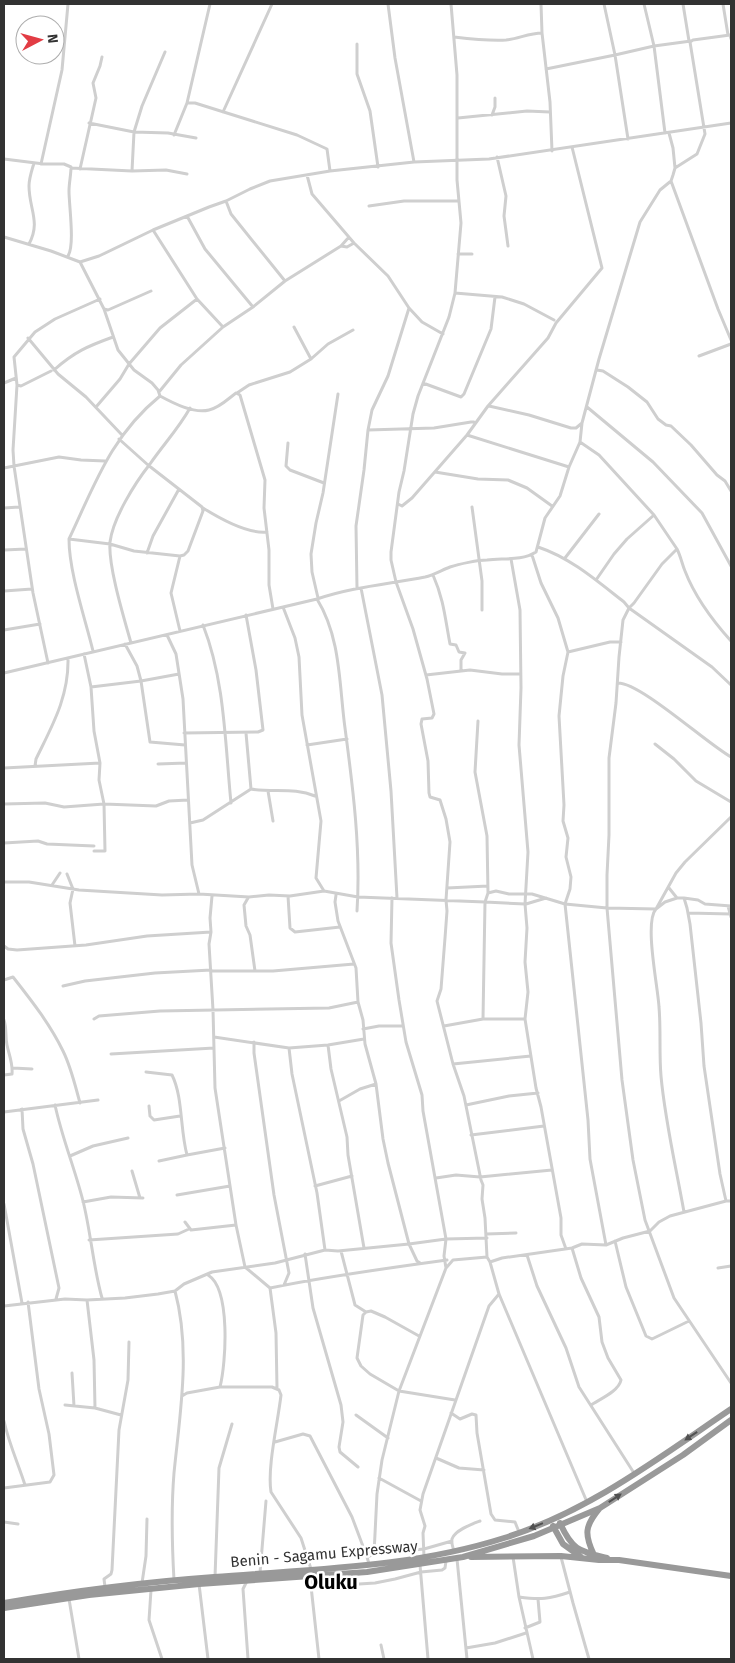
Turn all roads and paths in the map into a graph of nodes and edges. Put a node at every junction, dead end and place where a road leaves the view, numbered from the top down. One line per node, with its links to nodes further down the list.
1 (68, 4): 43 (street)
2 (210, 4): 23 (street)
3 (272, 4): 24 (street)
4 (388, 4): 41 (street)
5 (451, 4): 13 (street)
6 (541, 4): 11 (street)
7 (604, 4): 19 (street)
8 (644, 4): 17 (street)
9 (682, 4): 15 (street)
10 (724, 4): 12 (street)
11 (542, 33): 13 (street); 21 (street)
12 (728, 35): 14 (street); 15 (street)
13 (454, 37): 27 (street)
14 (731, 39)
15 (690, 41): 17 (street); 30 (street)
16 (357, 44): 44 (street)
17 (654, 46): 19 (street); 32 (street)
18 (165, 52): 31 (street)
19 (615, 56): 21 (street); 35 (street)
20 (102, 57): 28 (street)
21 (546, 69): 25 (street)
22 (494, 98): 26 (street)
23 (187, 103): 24 (street); 33 (street)
24 (223, 112): 49 (street)
25 (550, 112): 26 (street); 37 (street)
26 (491, 116): 27 (street)
27 (458, 118): 40 (street)
28 (89, 123): 31 (street); 47 (street)
29 (731, 123): 30 (street)
30 (705, 127): 32 (street); 46 (street)
31 (134, 132): 33 (street); 48 (street)
32 (667, 133): 35 (street); 46 (street)
33 (174, 136): 34 (street)
34 (196, 138)
35 (628, 139): 36 (street)
36 (572, 147): 37 (street); 98 (street)
37 (552, 151): 38 (street)
38 (497, 157): 40 (street); 63 (street)
39 (4, 159): 42 (street)
40 (458, 159): 41 (street); 54 (street)
41 (414, 162): 44 (street)
42 (34, 163): 43 (street); 61 (street)
43 (41, 164): 45 (street)
44 (378, 167): 49 (street)
45 (71, 168): 47 (street); 66 (street)
46 (675, 168): 52 (street)
47 (80, 169): 48 (street)
48 (132, 171): 50 (street)
49 (330, 171): 51 (street)
50 (187, 174)
51 (307, 175): 53 (street); 59 (street)
52 (671, 181): 84 (street); 89 (street)
53 (226, 201): 56 (street); 68 (street)
54 (459, 201): 55 (street); 64 (street)
55 (369, 206)
56 (187, 216): 57 (street); 74 (street)
57 (152, 230): 67 (street); 73 (street)
58 (4, 237): 61 (street)
59 (349, 237): 60 (street); 62 (street)
60 (354, 243): 62 (street); 75 (street)
61 (29, 244): 66 (street)
62 (341, 246): 68 (street)
63 (508, 246)
64 (458, 254): 65 (street); 70 (street)
65 (472, 254)
66 (68, 256): 67 (street)
67 (80, 262): 72 (street)
68 (285, 281): 74 (street)
69 (151, 291): 76 (street)
70 (455, 292): 71 (street); 81 (street)
71 (495, 297): 77 (street); 93 (street)
72 (100, 299): 76 (street); 83 (street)
73 (197, 299): 78 (street); 88 (street)
74 (253, 306): 78 (street)
75 (409, 308): 81 (street); 104 (street)
76 (104, 309): 82 (street)
77 (554, 320)
78 (223, 327): 95 (street)
79 (294, 327): 87 (street)
80 (353, 330): 87 (street)
81 (443, 334): 93 (street)
82 (113, 337): 88 (street); 90 (street)
83 (28, 338): 90 (street); 91 (street)
84 (731, 340)
85 (731, 344): 86 (street)
86 (699, 356)
87 (311, 359): 96 (street)
88 (129, 364): 95 (street); 99 (street)
89 (597, 370): 100 (street); 118 (street)
90 (52, 371): 94 (street); 99 (street)
91 (16, 378): 92 (street); 94 (street)
92 (4, 383)
93 (423, 383): 119 (street)
94 (16, 385): 112 (street)
95 (159, 394): 101 (street); 105 (street)
96 (236, 394): 101 (street); 127 (street)
97 (338, 394): 116 (street)
98 (488, 406): 102 (street); 103 (street)
99 (96, 407): 105 (street)
100 (587, 407): 103 (street); 140 (street)
101 (190, 408): 111 (street)
102 (474, 422): 104 (street); 106 (street)
103 (582, 423): 108 (street)
104 (368, 430): 144 (street)
105 (122, 435): 107 (street)
106 (467, 435): 113 (street); 115 (street)
107 (119, 440): 110 (street); 111 (street)
108 (580, 442): 113 (street); 126 (street)
109 (288, 443): 116 (street)
110 (106, 461): 112 (street); 128 (street)
111 (148, 465): 117 (street); 129 (street)
112 (14, 466): 114 (street); 122 (street)
113 (569, 467): 121 (street)
114 (4, 468)
115 (435, 472): 119 (street); 121 (street)
116 (324, 483): 147 (street)
117 (179, 489): 124 (street); 134 (street)
118 (731, 492)
119 (398, 504): 143 (street)
120 (472, 506): 139 (street)
121 (552, 506): 130 (street)
122 (19, 507): 123 (street); 131 (street)
123 (4, 508)
124 (203, 508): 127 (street); 136 (street)
125 (599, 514): 137 (street)
126 (654, 515): 132 (street); 142 (street)
127 (267, 532): 150 (street)
128 (69, 539): 129 (street); 162 (street)
129 (110, 544): 134 (street); 160 (street)
130 (538, 547): 135 (street); 137 (street)
131 (26, 549): 133 (street); 145 (street)
132 (677, 549): 149 (street); 158 (street)
133 (4, 550)
134 (147, 553): 136 (street)
135 (532, 555): 138 (street); 163 (street)
136 (180, 556): 156 (street)
137 (565, 558): 142 (street)
138 (510, 559): 139 (street); 170 (street)
139 (479, 562): 141 (street); 151 (street)
140 (731, 566)
141 (433, 574): 143 (street); 167 (street)
142 (596, 580): 149 (street)
143 (396, 582): 144 (street); 171 (street)
144 (359, 588): 147 (street); 222 (street)
145 (32, 589): 146 (street); 153 (street)
146 (4, 591)
147 (318, 599): 148 (street); 180 (street)
148 (283, 607): 150 (street); 183 (street)
149 (629, 608): 159 (street); 174 (street)
150 (273, 609): 152 (street)
151 (482, 610)
152 (246, 615): 154 (street); 179 (street)
153 (40, 624): 155 (street); 166 (street)
154 (203, 625): 156 (street); 178 (street)
155 (4, 630)
156 (180, 631): 157 (street)
157 (167, 635): 160 (street); 169 (street)
158 (731, 641)
159 (621, 642): 163 (street); 173 (street)
160 (131, 643): 161 (street)
161 (125, 644): 162 (street); 172 (street)
162 (93, 651): 164 (street)
163 (568, 652): 230 (street)
164 (84, 654): 165 (street); 175 (street)
165 (68, 658): 166 (street); 188 (street)
166 (48, 663): 168 (street)
167 (461, 670): 170 (street); 171 (street)
168 (4, 673)
169 (179, 674): 172 (street); 177 (street)
170 (520, 674): 216 (street)
171 (426, 675): 210 (street)
172 (142, 681): 175 (street); 182 (street)
173 (618, 683): 184 (street); 232 (street)
174 (731, 685)
175 (91, 687): 185 (street)
176 (478, 721): 208 (street)
177 (184, 733): 178 (street); 182 (street)
178 (224, 733): 179 (street); 195 (street)
179 (246, 733): 190 (street)
180 (347, 739): 183 (street); 221 (street)
181 (654, 744): 194 (street)
182 (185, 745): 186 (street)
183 (307, 745): 192 (street)
184 (731, 757)
185 (100, 763): 188 (street); 197 (street)
186 (186, 763): 187 (street); 193 (street)
187 (158, 764)
188 (35, 766): 189 (street)
189 (4, 768)
190 (252, 789): 191 (street); 195 (street)
191 (268, 791): 192 (street); 199 (street)
192 (316, 796): 212 (street)
193 (188, 800): 197 (street); 200 (street)
194 (731, 802)
195 (231, 803): 200 (street)
196 (4, 804): 197 (street)
197 (104, 804): 203 (street)
198 (731, 817): 209 (street)
199 (273, 821)
200 (190, 823): 214 (street)
201 (4, 843): 202 (street)
202 (94, 846)
203 (94, 852)
204 (60, 874): 207 (street)
205 (67, 874): 211 (street)
206 (4, 882): 207 (street)
207 (52, 885): 211 (street)
208 (488, 886): 210 (street); 213 (street)
209 (669, 887): 224 (street); 233 (street)
210 (447, 888): 226 (street)
211 (73, 889): 214 (street); 240 (street)
212 (324, 891): 215 (street); 219 (street)
213 (488, 893): 216 (street); 228 (street)
214 (199, 894): 218 (street)
215 (336, 894): 221 (street); 237 (street)
216 (526, 894): 217 (street); 229 (street)
217 (532, 894): 223 (street); 227 (street)
218 (212, 896): 220 (street); 238 (street)
219 (288, 896): 220 (street); 237 (street)
220 (249, 897): 243 (street)
221 (358, 897): 222 (street); 234 (street)
222 (394, 898): 226 (street); 252 (street)
223 (546, 898): 227 (street); 230 (street)
224 (677, 898): 225 (street); 233 (street)
225 (684, 898): 231 (street); 235 (street)
226 (446, 900): 228 (street); 253 (street)
227 (540, 901): 229 (street)
228 (485, 902): 229 (street); 249 (street)
229 (526, 904): 250 (street)
230 (565, 904): 232 (street); 309 (street)
231 (730, 906): 236 (street)
232 (606, 908): 233 (street); 302 (street)
233 (656, 909): 298 (street)
234 (357, 911)
235 (688, 913): 236 (street); 294 (street)
236 (731, 915)
237 (340, 928): 241 (street)
238 (211, 932): 240 (street); 242 (street)
239 (4, 946): 240 (street)
240 (75, 946)
241 (354, 964): 243 (street); 246 (street)
242 (211, 970): 243 (street); 245 (street); 247 (street)
243 (255, 971)
244 (4, 980): 272 (street)
245 (63, 986)
246 (358, 1002): 247 (street); 254 (street)
247 (214, 1010): 248 (street); 255 (street)
248 (94, 1019)
249 (483, 1019): 250 (street); 253 (street)
250 (525, 1019): 262 (street)
251 (4, 1020): 264 (street)
252 (403, 1026): 254 (street); 290 (street)
253 (444, 1026): 263 (street)
254 (363, 1029): 256 (street)
255 (214, 1037): 257 (street); 259 (street)
256 (364, 1039): 258 (street); 268 (street)
257 (254, 1042): 260 (street); 319 (street)
258 (328, 1045): 260 (street); 271 (street)
259 (214, 1048): 261 (street); 282 (street)
260 (289, 1048): 292 (street)
261 (111, 1054)
262 (531, 1056): 263 (street); 269 (street)
263 (453, 1064): 274 (street)
264 (13, 1068): 265 (street); 267 (street)
265 (32, 1069)
266 (146, 1072): 278 (street)
267 (4, 1075)
268 (376, 1084): 271 (street); 308 (street)
269 (538, 1093): 274 (street); 279 (street)
270 (98, 1100): 272 (street)
271 (339, 1101): 288 (street)
272 (80, 1103): 273 (street)
273 (55, 1105): 276 (street); 284 (street)
274 (466, 1105): 280 (street)
275 (149, 1106): 278 (street)
276 (22, 1110): 277 (street); 335 (street)
277 (4, 1112)
278 (180, 1116): 283 (street)
279 (544, 1126): 280 (street); 286 (street)
280 (471, 1135): 289 (street)
281 (128, 1138): 284 (street)
282 (225, 1148): 283 (street); 291 (street)
283 (187, 1155): 285 (street)
284 (70, 1156): 296 (street)
285 (159, 1161)
286 (552, 1170): 289 (street); 312 (street)
287 (132, 1171): 296 (street)
288 (352, 1176): 292 (street); 310 (street)
289 (480, 1177): 290 (street); 304 (street)
290 (436, 1178): 305 (street)
291 (230, 1186): 293 (street); 300 (street)
292 (315, 1186): 313 (street)
293 (177, 1195)
294 (726, 1200): 295 (street); 298 (street)
295 (731, 1201)
296 (83, 1202): 306 (street)
297 (4, 1204): 338 (street)
298 (684, 1212): 302 (street)
299 (186, 1222): 301 (street)
300 (236, 1226): 301 (street); 324 (street)
301 (189, 1229): 306 (street)
302 (650, 1231): 307 (street); 341 (street)
303 (516, 1233): 304 (street)
304 (487, 1236): 305 (street); 317 (street)
305 (446, 1239): 308 (street); 320 (street)
306 (89, 1240): 334 (street)
307 (615, 1241): 309 (street); 341 (street)
308 (409, 1244): 310 (street); 322 (street)
309 (606, 1245): 311 (street)
310 (364, 1248): 314 (street)
311 (572, 1248): 312 (street); 352 (street)
312 (566, 1249): 316 (street)
313 (325, 1250): 314 (street); 315 (street)
314 (341, 1250): 328 (street)
315 (305, 1254): 319 (street); 329 (street)
316 (527, 1255): 321 (street); 352 (street)
317 (487, 1257): 318 (street); 321 (street)
318 (453, 1260): 320 (street); 325 (street)
319 (285, 1261): 324 (street); 330 (street)
320 (446, 1261): 322 (street); 325 (street)
321 (490, 1262): 333 (street)
322 (420, 1263): 328 (street)
323 (731, 1266): 326 (street)
324 (245, 1267): 327 (street); 331 (street)
325 (446, 1268): 342 (street)
326 (718, 1268)
327 (208, 1275): 332 (street); 346 (street)
328 (348, 1275): 329 (street); 340 (street)
329 (309, 1280): 330 (street); 365 (street)
330 (284, 1285): 331 (street)
331 (270, 1288): 347 (street)
332 (175, 1291): 334 (street); 349 (street)
333 (499, 1294): 350 (street); 373 (street)
334 (102, 1298): 336 (street)
335 (56, 1300): 336 (street); 337 (street)
336 (87, 1300): 354 (street)
337 (28, 1302): 338 (street); 369 (street)
338 (22, 1303): 339 (street)
339 (4, 1306)
340 (366, 1312): 342 (street); 348 (street)
341 (688, 1321): 345 (street)
342 (420, 1336): 348 (street)
343 (129, 1342): 357 (street)
344 (72, 1373): 353 (street)
345 (731, 1383)
346 (220, 1387): 347 (street); 349 (street)
347 (277, 1388): 363 (street)
348 (399, 1391): 350 (street); 362 (street)
349 (182, 1396): 401 (street)
350 (455, 1400): 356 (street)
351 (65, 1404): 353 (street)
352 (591, 1405): 367 (street)
353 (74, 1406): 354 (street)
354 (95, 1408): 357 (street)
355 (731, 1409): 367 (highway, Benin - Sagamu Expressway, one-way to 367)
356 (451, 1413): 364 (street); 366 (street)
357 (121, 1414): 405 (street)
358 (356, 1415): 362 (street)
359 (731, 1420): 374 (highway, one-way to 359)
360 (4, 1421): 369 (street)
361 (232, 1424): 399 (street)
362 (388, 1438): 368 (street)
363 (275, 1442): 389 (street); 396 (street)
364 (436, 1458): 366 (street); 372 (street)
365 (358, 1467)
366 (484, 1470): 381 (street)
367 (634, 1473): 373 (highway, Benin - Sagamu Expressway)
368 (379, 1478): 372 (street); 385 (street)
369 (24, 1485): 370 (street)
370 (4, 1488)
371 (266, 1501): 397 (street)
372 (421, 1501): 383 (street)
373 (588, 1502): 376 (highway, Benin - Sagamu Expressway)
374 (600, 1508): 380 (highway); 386 (highway)
375 (147, 1519): 403 (street)
376 (554, 1519): 380 (highway); 381 (highway, Benin - Sagamu Expressway, one-way to 381)
377 (480, 1521): 382 (street)
378 (4, 1522): 379 (street)
379 (18, 1524)
380 (557, 1526): 386 (highway); 391 (highway); 392 (highway)
381 (520, 1532): 384 (highway, Benin - Sagamu Expressway)
382 (452, 1541): 383 (street); 384 (street)
383 (424, 1549): 385 (street); 390 (street)
384 (454, 1551): 390 (highway, Benin - Sagamu Expressway)
385 (374, 1554): 389 (street)
386 (594, 1554): 393 (highway)
387 (513, 1556): 388 (highway); 391 (highway); 411 (street)
388 (561, 1556): 392 (highway); 410 (street)
389 (367, 1557): 394 (street)
390 (424, 1558): 394 (highway, Benin - Sagamu Expressway)
391 (460, 1558): 395 (highway); 419 (street)
392 (584, 1558): 393 (highway)
393 (615, 1560): 398 (highway)
394 (369, 1565): 396 (highway, Benin - Sagamu Expressway)
395 (420, 1568): 396 (highway); 406 (street); 426 (street)
396 (310, 1573): 397 (highway, Benin - Sagamu Expressway); 400 (highway); 406 (street)
397 (260, 1574): 399 (highway, Benin - Sagamu Expressway)
398 (731, 1576)
399 (215, 1579): 401 (highway, Benin - Sagamu Expressway); 402 (highway); 404 (highway)
400 (248, 1579): 402 (highway); 408 (street)
401 (174, 1580): 403 (highway, Benin - Sagamu Expressway)
402 (233, 1580): 408 (street)
403 (142, 1583): 405 (highway, Benin - Sagamu Expressway)
404 (199, 1584): 407 (highway); 422 (street)
405 (105, 1587): 409 (highway, Benin - Sagamu Expressway)
406 (311, 1587): 424 (street)
407 (151, 1589): 409 (highway); 421 (street)
408 (243, 1589): 423 (street)
409 (89, 1592): 412 (highway); 414 (highway, Benin - Sagamu Expressway)
410 (570, 1592): 413 (street); 429 (street)
411 (519, 1597): 413 (street); 416 (street)
412 (69, 1598): 415 (highway); 420 (street)
413 (538, 1600): 416 (street)
414 (4, 1603)
415 (4, 1608)
416 (525, 1628): 417 (street)
417 (526, 1633): 419 (street); 428 (street)
418 (381, 1645): 425 (street)
419 (466, 1648): 427 (street)
420 (79, 1659)
421 (162, 1659)
422 (208, 1659)
423 (248, 1659)
424 (319, 1659)
425 (384, 1659)
426 (428, 1659)
427 (468, 1659)
428 (533, 1659)
429 (590, 1659)

